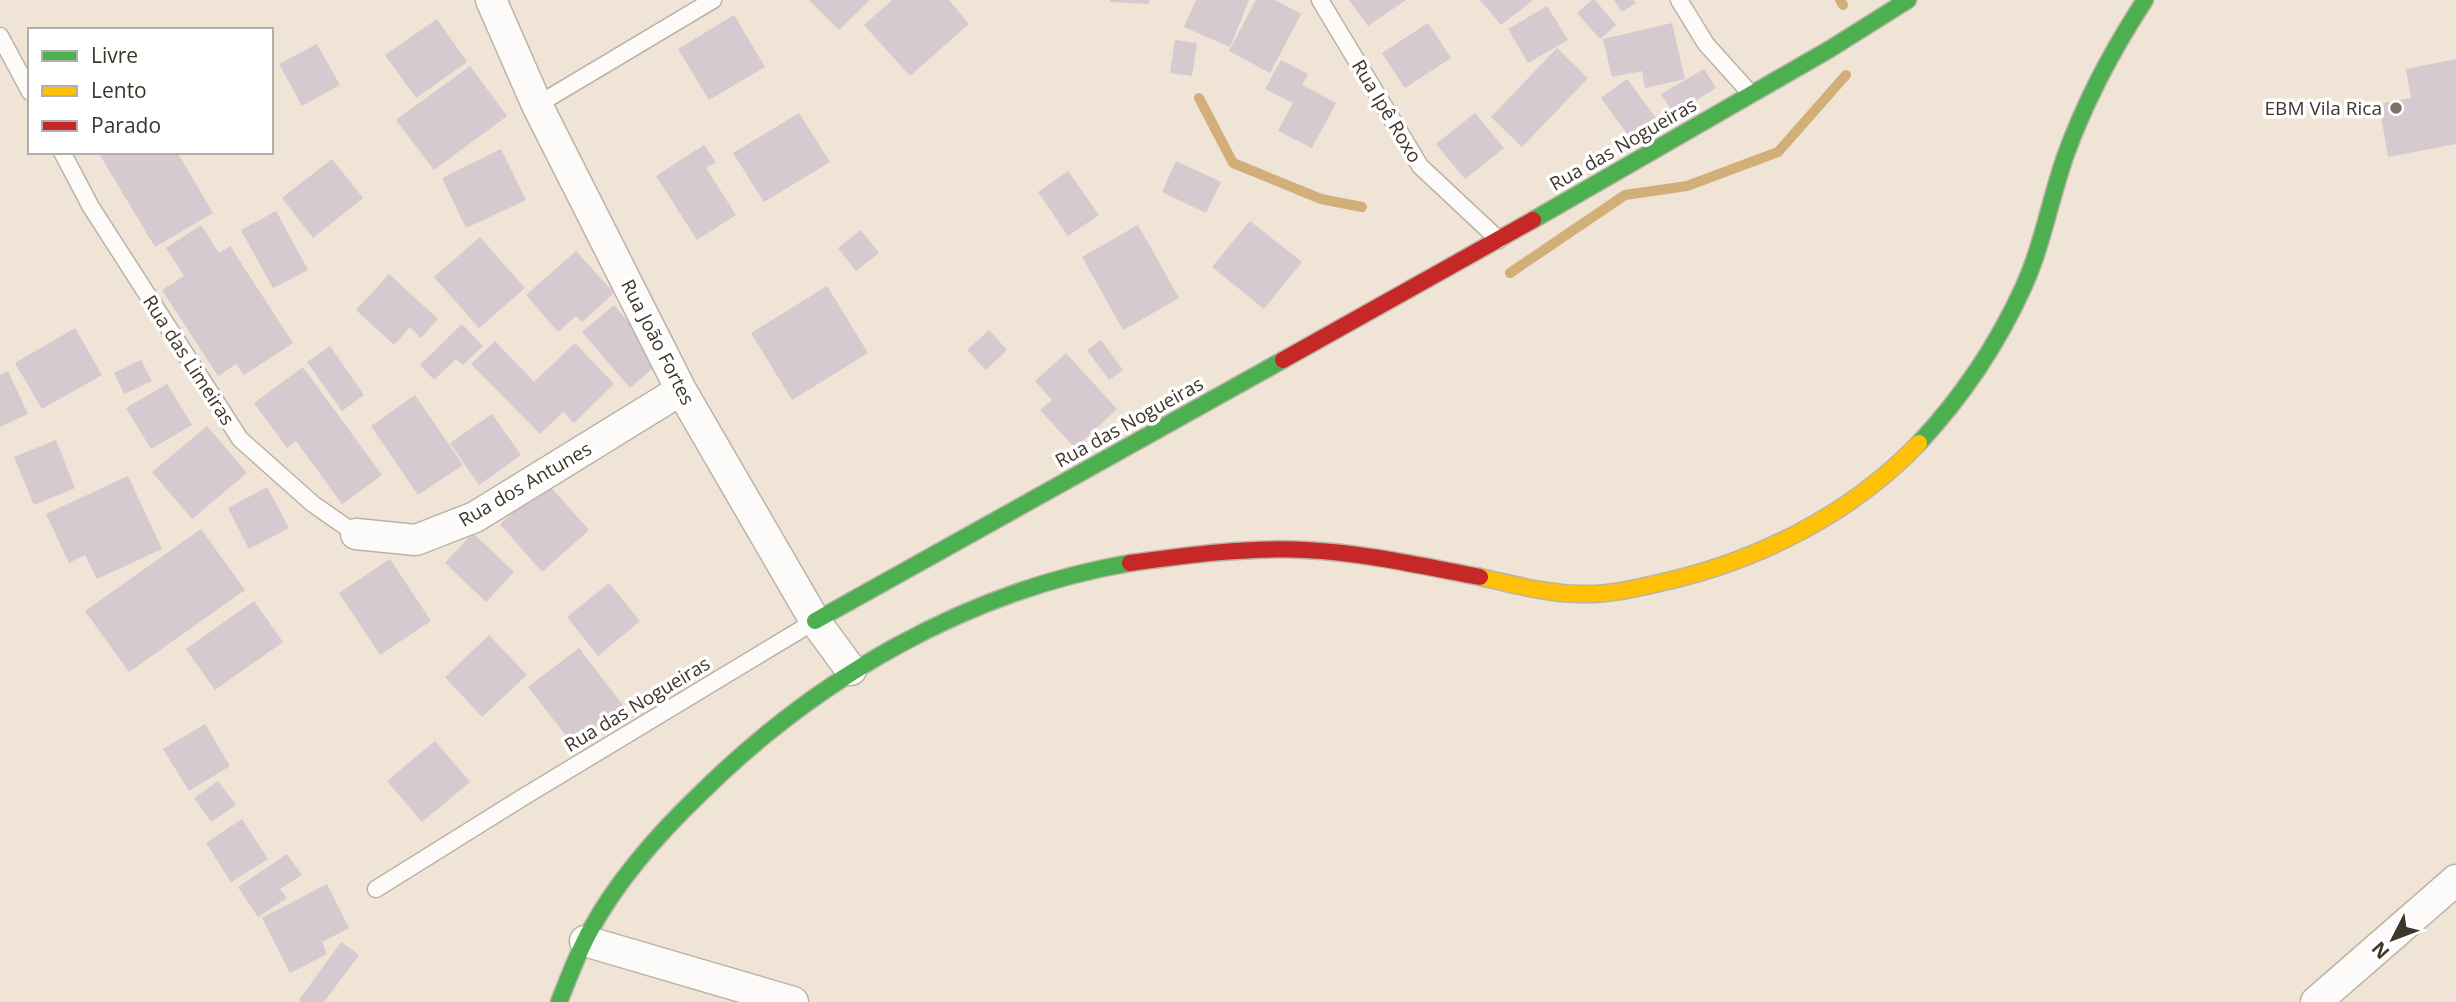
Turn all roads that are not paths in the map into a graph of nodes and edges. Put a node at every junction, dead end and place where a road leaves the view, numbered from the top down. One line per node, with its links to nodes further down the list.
1 (491, 0): 10 (street, Rua João Fortes)
2 (713, 0): 10 (lane)
3 (1320, 0): 12 (lane, Rua Ipê Roxo)
4 (1679, 0): 9 (lane)
5 (1908, 0): 9 (street, Rua das Nogueiras)
6 (2145, 0): 16 (street)
7 (0, 36): 8 (lane)
8 (28, 88)
9 (1751, 94): 12 (street, Rua das Nogueiras)
10 (537, 106): 13 (street, Rua João Fortes)
11 (63, 154): 14 (lane, Rua das Limeiras)
12 (1499, 240): 15 (street, Rua das Nogueiras)
13 (681, 390): 14 (street, Rua dos Antunes); 15 (street, Rua João Fortes)
14 (356, 534)
15 (815, 621): 16 (street, Rua João Fortes); 18 (lane, Rua das Nogueiras)
16 (851, 670): 19 (street)
17 (2456, 880): 22 (street)
18 (376, 889)
19 (584, 941): 20 (street); 21 (street)
20 (559, 1002)
21 (793, 1002)
22 (2316, 1002)

